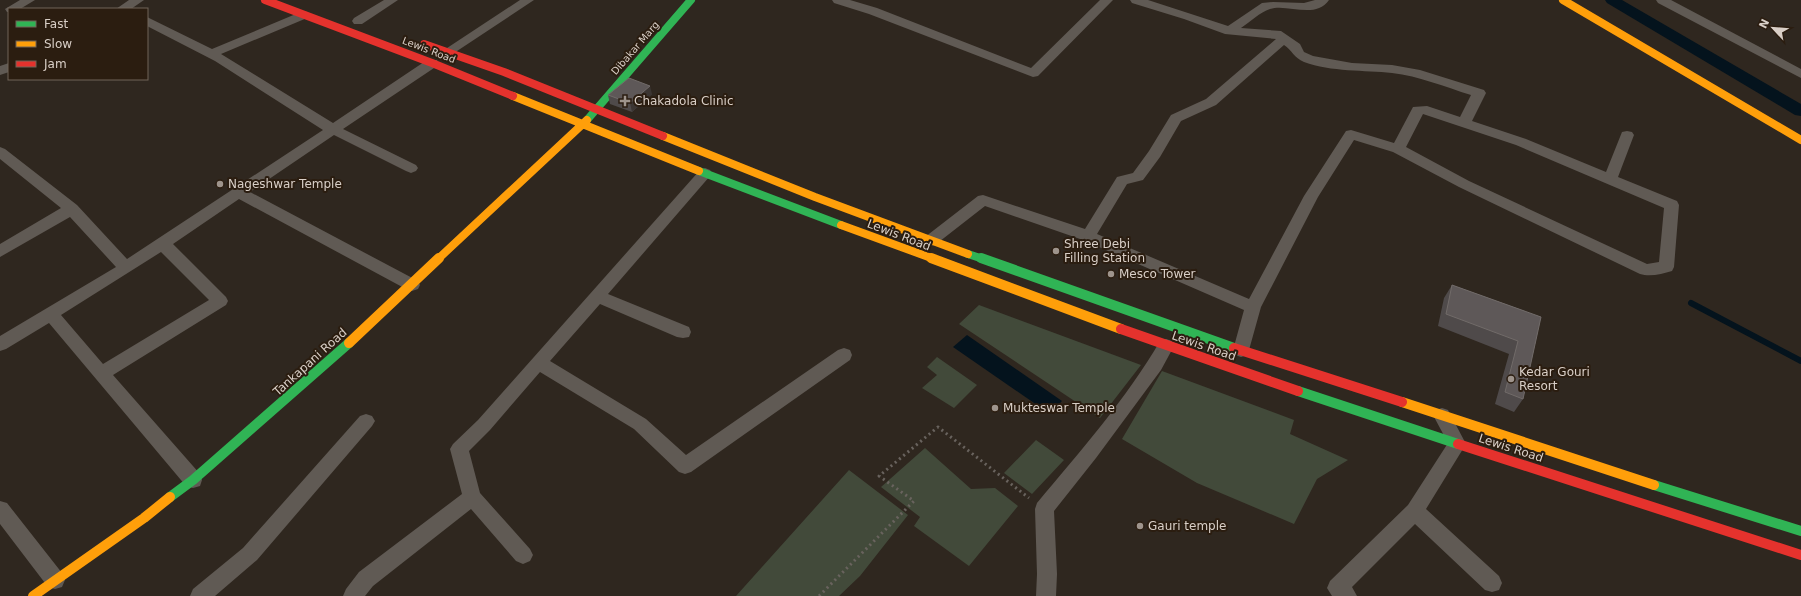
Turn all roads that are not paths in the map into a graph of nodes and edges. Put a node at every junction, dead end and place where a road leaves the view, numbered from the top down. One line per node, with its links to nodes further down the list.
1 (29, 0): 13 (street)
2 (138, 0): 14 (street)
3 (265, 0): 15 (main road, Lewis Road)
4 (392, 0): 16 (street)
5 (528, 0): 22 (street)
6 (691, 0): 26 (main road, Dibakar Marg)
7 (838, 0): 8 (street)
8 (1107, 0)
9 (1136, 0): 19 (street)
10 (1323, 0): 19 (street)
11 (1563, 0): 31 (main road)
12 (1662, 0): 25 (street)
13 (14, 8)
14 (124, 8)
15 (303, 15): 23 (street); 24 (main road, Lewis Road)
16 (354, 20): 18 (main road)
17 (148, 22): 23 (street)
18 (371, 26)
19 (1229, 31): 20 (street)
20 (1283, 39): 28 (street); 39 (street)
21 (412, 40): 22 (main road, Lewis Road)
22 (447, 52): 26 (main road, Lewis Road)
23 (212, 54): 29 (street)
24 (432, 63): 27 (main road, Lewis Road); 29 (street)
25 (1801, 74)
26 (595, 110): 27 (main road, Dibakar Marg); 40 (main road, Lewis Road)
27 (584, 123): 35 (main road, Lewis Road); 44 (main road, Tankapani Road)
28 (1464, 123): 32 (street); 36 (street)
29 (332, 129): 34 (street); 37 (street)
30 (1627, 134): 36 (street)
31 (1801, 140)
32 (1398, 149): 36 (street); 46 (street)
33 (0, 152): 38 (street)
34 (411, 168)
35 (705, 173): 45 (street); 50 (main road, Lewis Road)
36 (1610, 179)
37 (238, 192): 41 (street); 44 (street)
38 (72, 209): 42 (street); 43 (street)
39 (1088, 236): 40 (street); 46 (street)
40 (930, 241): 51 (main road, Lewis Road)
41 (162, 243): 43 (street); 54 (street)
42 (0, 251)
43 (126, 268): 47 (street)
44 (412, 285): 58 (main road, Tankapani Road)
45 (597, 296): 48 (street); 53 (street)
46 (1252, 307): 51 (street)
47 (50, 314): 49 (street); 54 (street)
48 (683, 332)
49 (0, 344)
50 (1166, 346): 57 (main road, Lewis Road); 70 (street)
51 (1241, 350): 55 (main road, Lewis Road)
52 (844, 355): 53 (street)
53 (538, 363): 59 (street)
54 (102, 373): 58 (street)
55 (1442, 415): 57 (street); 62 (main road, Lewis Road)
56 (366, 421): 68 (street)
57 (1457, 444): 61 (street); 63 (main road, Lewis Road)
58 (193, 480): 65 (main road, Tankapani Road)
59 (472, 497): 64 (street); 69 (street)
60 (0, 509): 65 (street)
61 (1415, 511): 66 (street); 71 (street)
62 (1801, 531)
63 (1801, 555)
64 (523, 556)
65 (55, 580): 67 (main road, Tankapani Road)
66 (1492, 584)
67 (33, 596)
68 (200, 596)
69 (353, 596)
70 (1046, 596)
71 (1347, 596)

